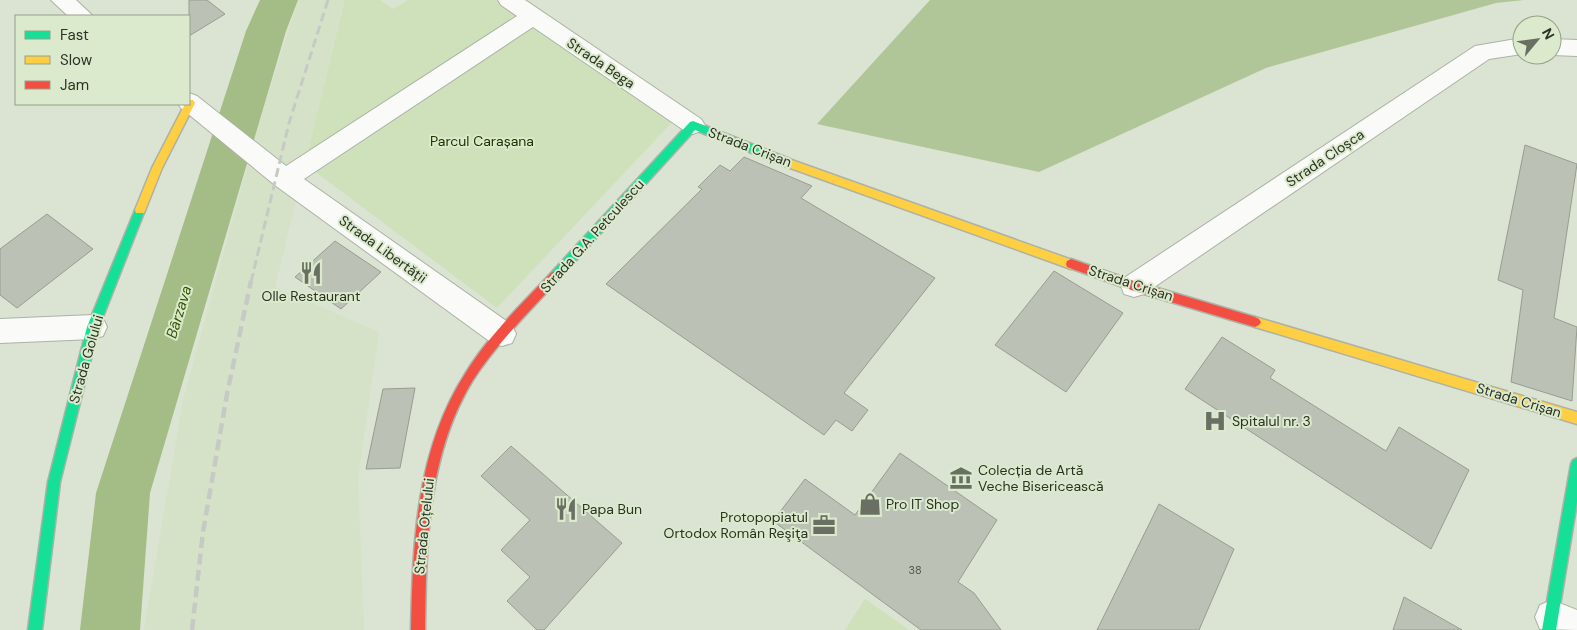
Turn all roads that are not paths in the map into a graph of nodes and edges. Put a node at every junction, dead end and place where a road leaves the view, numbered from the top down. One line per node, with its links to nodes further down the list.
1 (62, 0): 3 (street)
2 (509, 0): 4 (street, Strada Bega)
3 (81, 15)
4 (533, 16): 9 (street, Strada Bega); 10 (street)
5 (1562, 47): 7 (street)
6 (1512, 48): 11 (street, Strada Cloșca)
7 (1577, 48)
8 (192, 105): 10 (street, Strada Libertății); 12 (street, Strada Golului)
9 (693, 125): 11 (street, Strada Crișan); 14 (street, Strada G.A. Petculescu)
10 (275, 171): 14 (street, Strada Libertății)
11 (1134, 286): 15 (street, Strada Crișan)
12 (93, 327): 13 (street); 18 (street, Strada Golului)
13 (0, 331)
14 (496, 340): 19 (street, Strada Oțelului)
15 (1577, 418)
16 (1577, 464): 17 (street)
17 (1559, 625)
18 (35, 630)
19 (418, 630)

